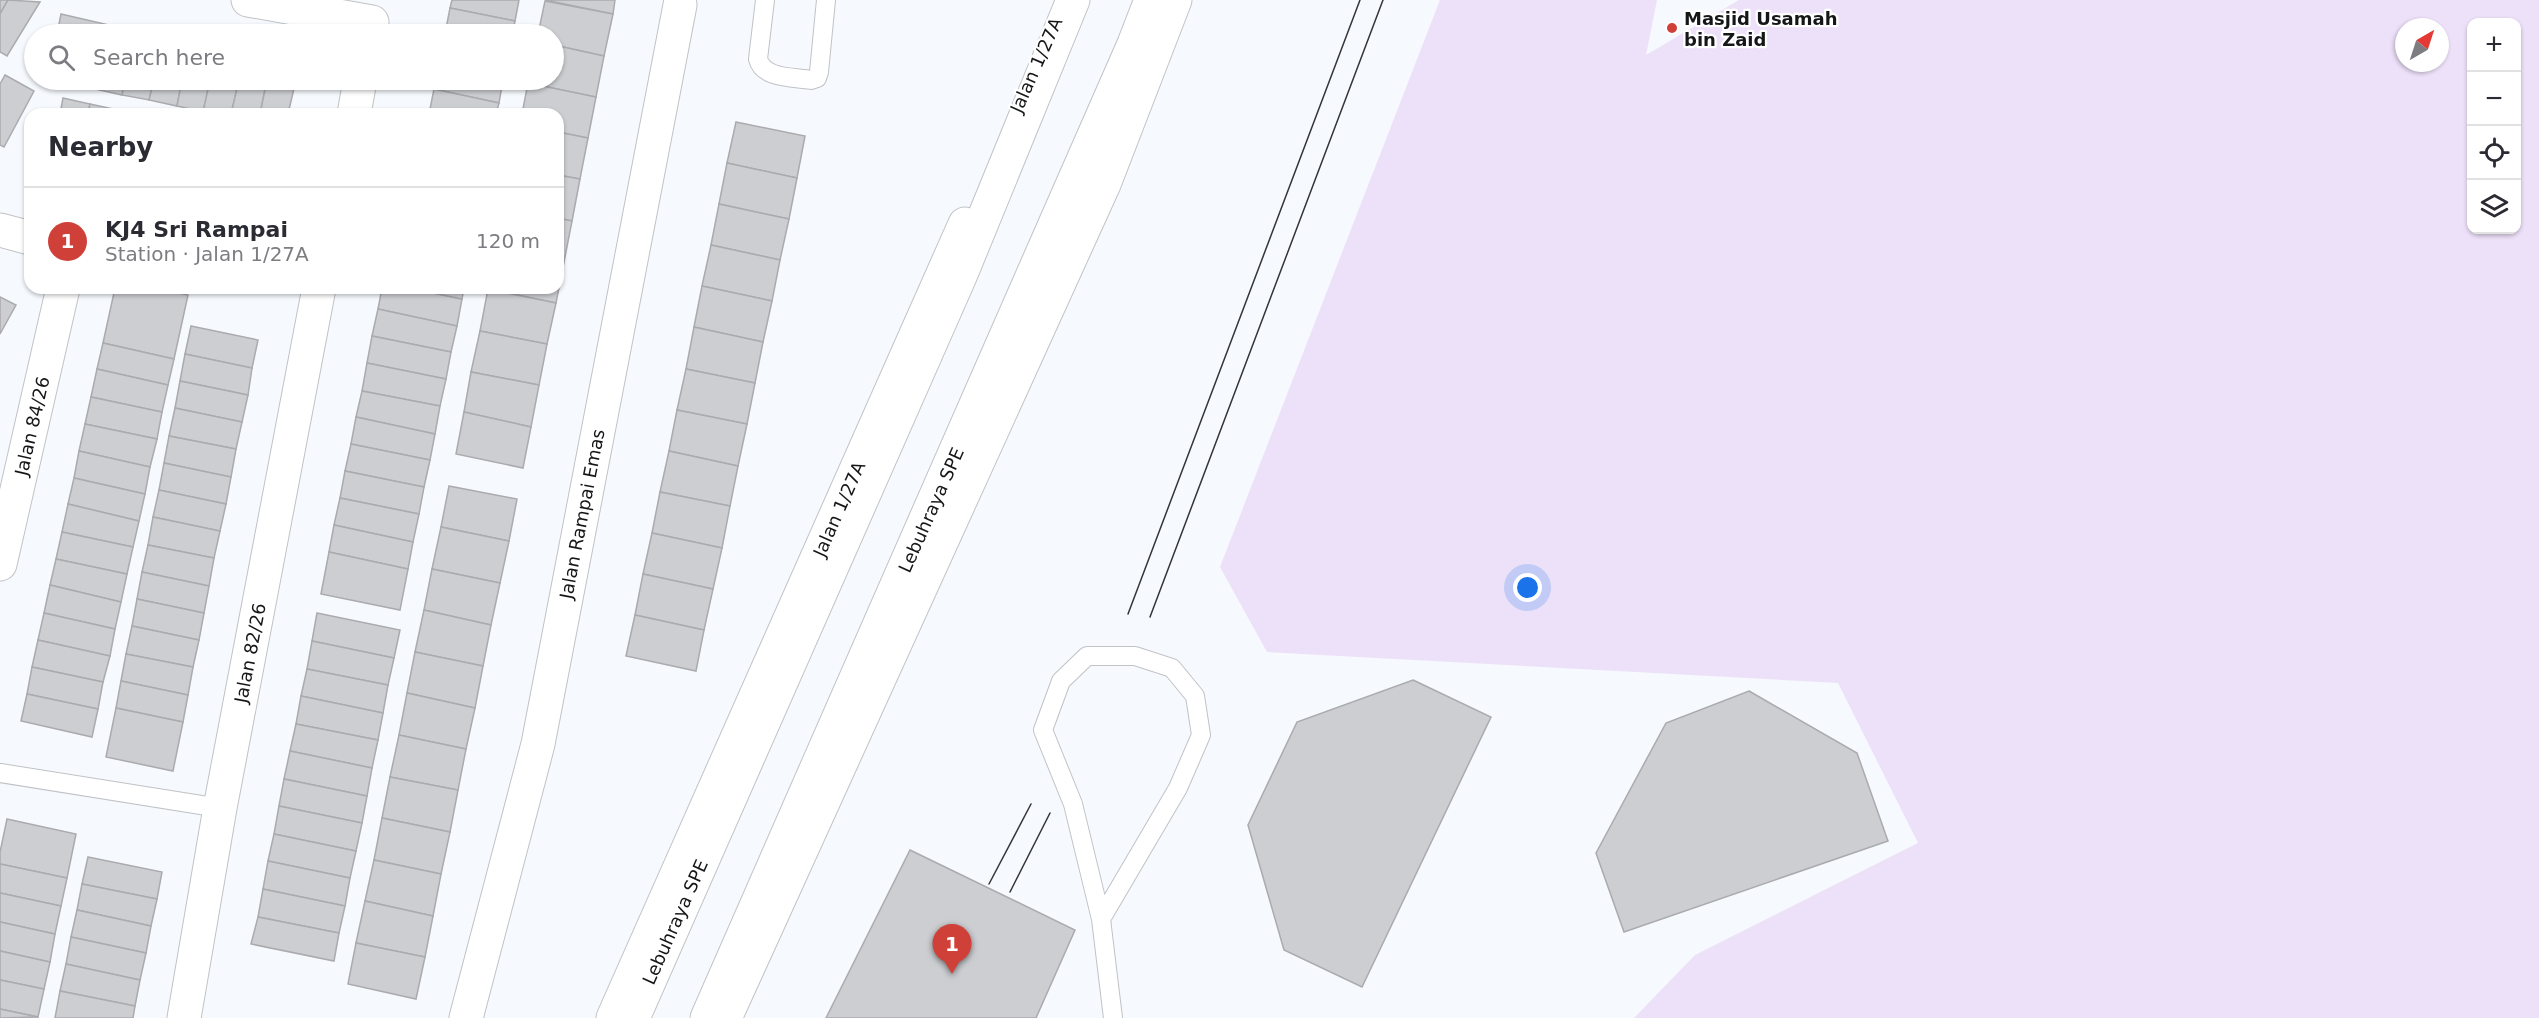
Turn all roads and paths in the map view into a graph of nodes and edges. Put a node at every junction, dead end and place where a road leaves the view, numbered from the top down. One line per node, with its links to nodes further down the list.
1 (248, 0): 9 (main road)
2 (765, 0): 3 (lane)
3 (826, 0)
4 (1065, 0): 23 (main road, Jalan 1/27A)
5 (1072, 0): 24 (main road, Lebuhraya SPE)
6 (1151, 0): 25 (main road, Lebuhraya SPE)
7 (1175, 0): 26 (main road)
8 (680, 5): 22 (main road, Jalan Rampai Emas)
9 (373, 19)
10 (358, 90): 11 (main road)
11 (355, 108)
12 (0, 230): 13 (main road)
13 (24, 236)
14 (61, 294): 16 (main road, Jalan 84/26)
15 (318, 294): 19 (main road, Jalan 82/26)
16 (5, 513): 17 (main road, Jalan 84/26)
17 (0, 564)
18 (0, 773): 19 (lane)
19 (220, 808): 21 (main road, Jalan 82/26)
20 (1101, 919): 20 (lane); 27 (lane)
21 (184, 1018)
22 (466, 1018)
23 (613, 1018)
24 (633, 1018)
25 (707, 1018)
26 (725, 1018)
27 (1113, 1018)

